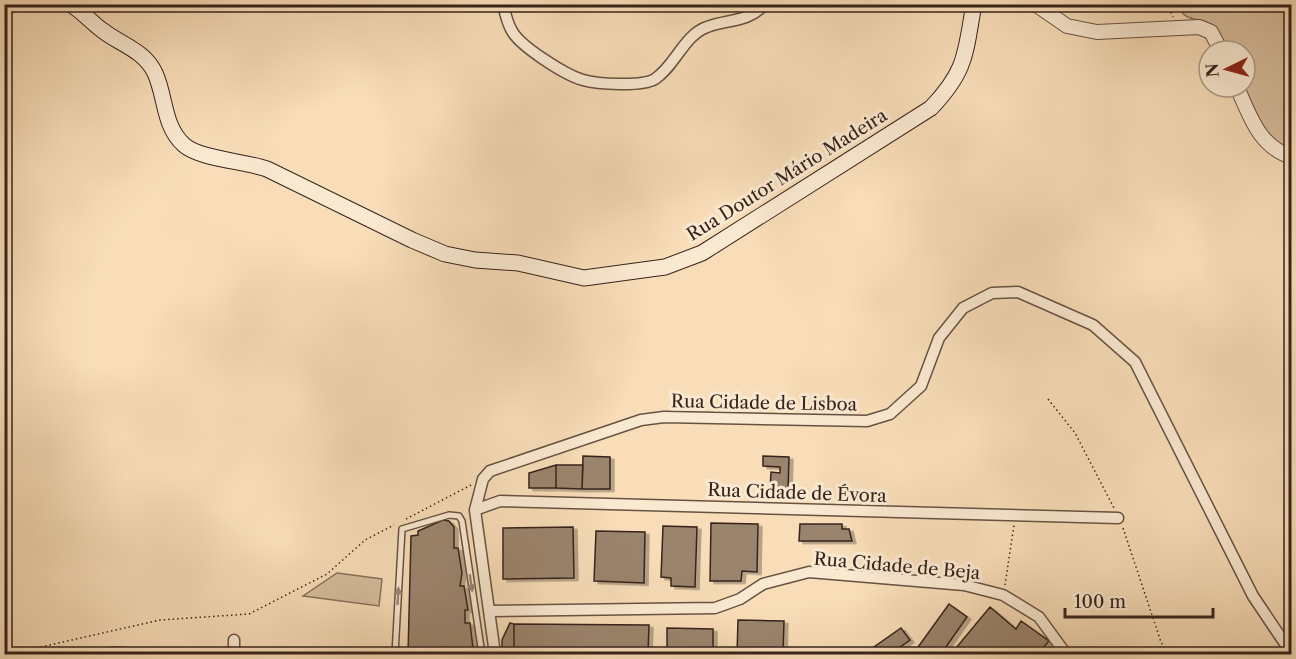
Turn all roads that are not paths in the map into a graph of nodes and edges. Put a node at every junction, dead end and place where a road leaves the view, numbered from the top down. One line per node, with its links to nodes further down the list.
1 (11, 4): 7 (main road)
2 (70, 4): 5 (main road, Rua Doutor Mário Madeira)
3 (503, 4): 4 (street)
4 (765, 4)
5 (974, 4)
6 (1035, 4): 8 (street)
7 (4, 9)
8 (1214, 39)
9 (1243, 99): 10 (street)
10 (1292, 157)
11 (475, 510): 12 (street, Rua Cidade de Évora); 13 (street); 20 (street, Rua Cidade de Lisboa)
12 (1118, 518)
13 (489, 611): 18 (street); 19 (street, Rua Cidade de Beja)
14 (234, 640): 15 (street)
15 (234, 654)
16 (395, 654): 17 (lane, one-way to 17)
17 (482, 654)
18 (495, 654)
19 (1066, 654)
20 (1292, 654)

